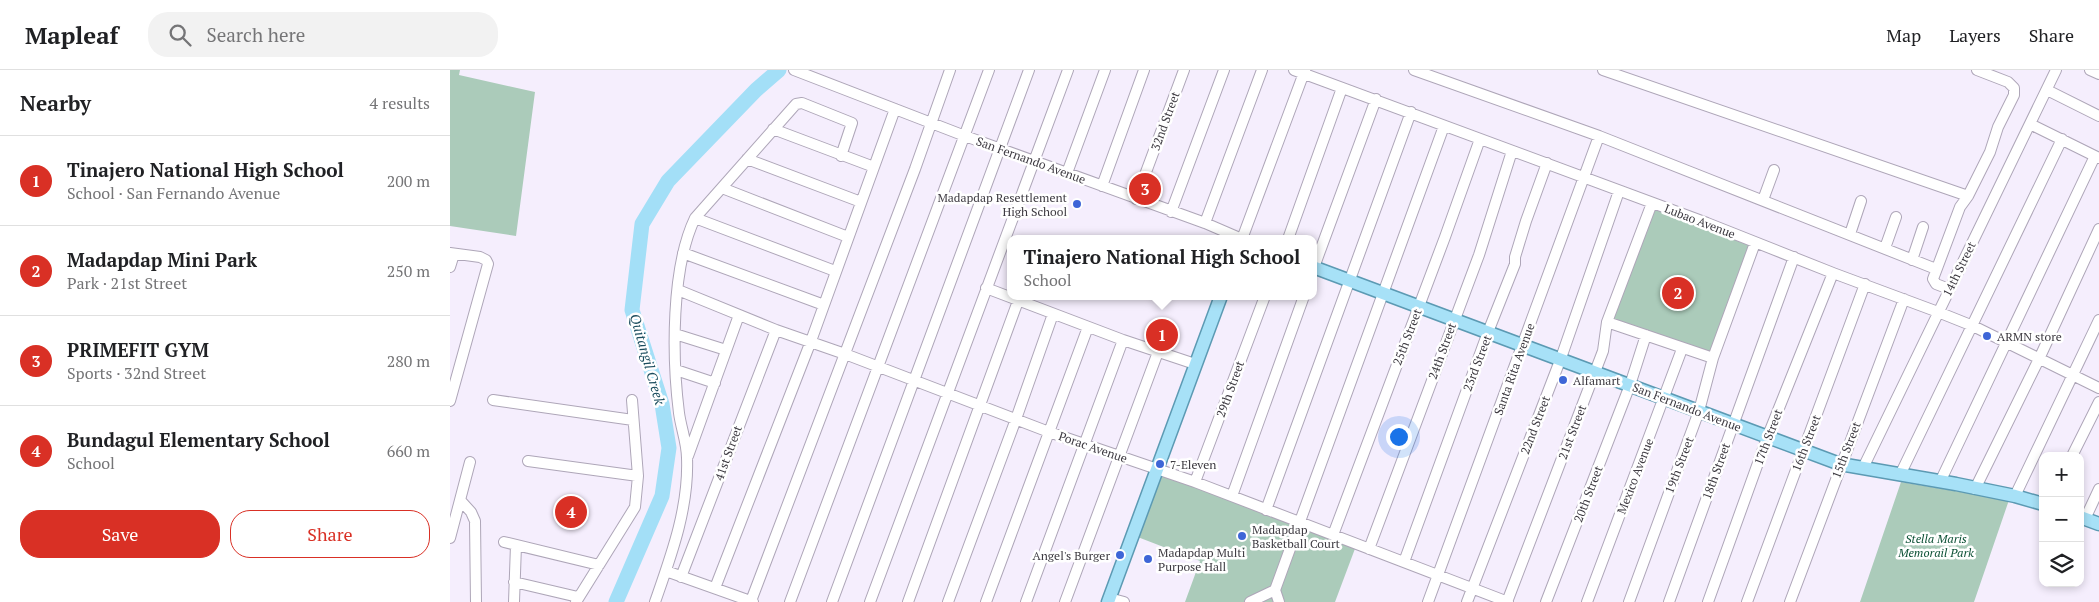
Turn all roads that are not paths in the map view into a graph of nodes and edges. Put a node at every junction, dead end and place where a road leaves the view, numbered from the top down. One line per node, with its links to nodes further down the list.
1 (794, 70): 22 (street, San Fernando Avenue)
2 (950, 70): 25 (street)
3 (989, 70): 29 (street)
4 (1029, 70): 33 (street)
5 (1068, 70): 38 (street)
6 (1105, 70): 42 (street)
7 (1144, 70): 44 (street)
8 (1184, 70): 48 (street, 32nd Street)
9 (1224, 70): 53 (street)
10 (1262, 70): 56 (street)
11 (1414, 70): 30 (street)
12 (1603, 70): 47 (street)
13 (1977, 70): 17 (street)
14 (2056, 70): 20 (street, 14th Street)
15 (2090, 70): 18 (street)
16 (1301, 71): 19 (street, Lubao Avenue); 61 (street, San Fernando Avenue)
17 (1995, 74): 47 (street)
18 (2099, 74)
19 (1342, 88): 21 (street, Lubao Avenue); 62 (street)
20 (2047, 90): 24 (street); 26 (street, 14th Street)
21 (1376, 100): 23 (street, Lubao Avenue); 69 (street)
22 (895, 109): 25 (street, San Fernando Avenue); 40 (street)
23 (1410, 112): 27 (street, Lubao Avenue); 76 (street)
24 (2099, 116)
25 (930, 123): 29 (street, San Fernando Avenue); 109 (street)
26 (2030, 124): 32 (street); 80 (street, 14th Street)
27 (1444, 126): 31 (street, Lubao Avenue); 81 (street)
28 (773, 129): 35 (street); 35 (street); 37 (street)
29 (965, 136): 33 (street, San Fernando Avenue); 114 (street)
30 (1598, 136): 43 (street, Santa Rita Avenue); 49 (street)
31 (1480, 139): 34 (street, Lubao Avenue); 89 (street, 25th Street)
32 (2062, 139): 36 (street); 96 (street)
33 (1000, 149): 38 (street, San Fernando Avenue); 118 (street)
34 (1512, 151): 39 (street, Lubao Avenue); 93 (street, 24th Street)
35 (841, 156): 40 (street)
36 (2097, 157): 104 (street)
37 (747, 159): 45 (street); 51 (street)
38 (1034, 161): 42 (street, San Fernando Avenue); 78 (street)
39 (1547, 163): 43 (street, Lubao Avenue); 99 (street, 23rd Street)
40 (874, 167): 51 (street)
41 (1774, 170): 49 (street)
42 (1067, 173): 44 (street, San Fernando Avenue)
43 (1582, 178): 46 (street, Lubao Avenue); 105 (street, Santa Rita Avenue)
44 (1102, 186): 48 (street, San Fernando Avenue)
45 (722, 188): 55 (street); 63 (street)
46 (1619, 191): 52 (street, Lubao Avenue); 110 (street, 22nd Street)
47 (1968, 196): 73 (street)
48 (1136, 199): 53 (street, San Fernando Avenue)
49 (1763, 200): 59 (street)
50 (1860, 201): 59 (street)
51 (861, 202): 63 (street)
52 (1652, 203): 64 (street, Lubao Avenue); 95 (street, 21st Street)
53 (1171, 212): 56 (street, San Fernando Avenue)
54 (1896, 217): 65 (street)
55 (696, 218): 67 (street); 74 (street)
56 (1205, 224): 60 (street, San Fernando Avenue)
57 (1923, 227): 70 (street)
58 (2099, 229): 112 (street)
59 (1850, 234): 65 (street)
60 (1232, 235)
61 (1243, 235)
62 (1289, 235)
63 (848, 237): 74 (street)
64 (1755, 243): 68 (street, Lubao Avenue); 111 (street, 19th Street)
65 (1885, 248): 70 (street)
66 (452, 253): 71 (street); 126 (street)
67 (683, 254): 79 (street); 88 (street)
68 (1794, 256): 75 (street, Lubao Avenue); 132 (street, 18th Street)
69 (1317, 260)
70 (1912, 260): 73 (street)
71 (450, 268)
72 (1317, 269): 76 (main road, San Fernando Avenue)
73 (1936, 269): 80 (street)
74 (835, 271): 88 (street)
75 (1833, 273): 77 (street, Lubao Avenue); 134 (street, 17th Street)
76 (1349, 280): 81 (main road, San Fernando Avenue); 155 (street)
77 (1865, 284): 83 (street, Lubao Avenue); 136 (street, 16th Street)
78 (986, 288): 82 (street); 122 (street)
79 (678, 290): 91 (street, Porac Avenue); 100 (street)
80 (1949, 290): 90 (street, 14th Street)
81 (1384, 292): 89 (main road, San Fernando Avenue); 158 (street)
82 (1007, 297)
83 (1904, 299): 90 (street, Lubao Avenue); 142 (street, 15th Street)
84 (1219, 300): 113 (main road)
85 (1264, 300): 147 (street, 29th Street)
86 (1303, 300): 151 (street)
87 (1018, 301): 92 (street); 128 (street)
88 (824, 305): 103 (street)
89 (1419, 305): 93 (main road, San Fernando Avenue); 160 (street, 25th Street)
90 (1938, 312): 96 (street, Lubao Avenue); 143 (street, 14th Street)
91 (739, 314): 98 (street, Porac Avenue); 107 (street)
92 (1053, 314): 97 (street); 130 (street)
93 (1454, 319): 99 (main road, San Fernando Avenue); 164 (street, 24th Street)
94 (2099, 320): 117 (street)
95 (1607, 322): 101 (street); 116 (street, 21st Street)
96 (1973, 326): 104 (street, Lubao Avenue); 145 (street)
97 (1088, 327): 102 (street); 133 (street)
98 (776, 330): 103 (street, Porac Avenue); 168 (street, 41st Street)
99 (1488, 332): 105 (main road, San Fernando Avenue); 165 (street, 23rd Street)
100 (675, 334): 107 (street); 115 (street)
101 (1646, 335): 106 (street); 120 (street, 20th Street)
102 (1123, 340): 108 (street); 135 (street)
103 (811, 341): 109 (street, Porac Avenue); 171 (street)
104 (2006, 343): 112 (street, Lubao Avenue); 148 (street)
105 (1523, 346): 110 (main road, San Fernando Avenue); 169 (street, Santa Rita Avenue)
106 (1682, 349): 111 (street); 123 (street, Mexico Avenue)
107 (726, 350): 119 (street)
108 (1158, 352): 113 (street); 139 (street)
109 (845, 354): 114 (street, Porac Avenue); 179 (street)
110 (1561, 358): 116 (main road, San Fernando Avenue); 172 (street, 22nd Street)
111 (1713, 358): 129 (street, 19th Street)
112 (2038, 359): 117 (street, Lubao Avenue); 149 (street)
113 (1195, 364): 144 (main road)
114 (878, 367): 118 (street, Porac Avenue); 180 (street)
115 (676, 370): 119 (street); 138 (street)
116 (1594, 372): 120 (main road, San Fernando Avenue); 193 (street, 21st Street)
117 (2072, 375): 121 (street, Lubao Avenue); 152 (street)
118 (914, 380): 122 (street, Porac Avenue); 181 (street)
119 (715, 383): 138 (street)
120 (1630, 385): 123 (main road, San Fernando Avenue); 194 (street, 20th Street)
121 (2099, 388)
122 (947, 392): 128 (street, Porac Avenue); 182 (street)
123 (1664, 399): 129 (main road, San Fernando Avenue); 195 (street, Mexico Avenue)
124 (493, 400): 131 (street)
125 (632, 400): 131 (street)
126 (450, 401)
127 (2099, 402): 137 (street)
128 (981, 406): 130 (street, Porac Avenue); 183 (street)
129 (1699, 411): 132 (main road, San Fernando Avenue); 196 (street, 19th Street)
130 (1016, 419): 133 (street, Porac Avenue); 184 (street)
131 (633, 420): 146 (street)
132 (1732, 425): 134 (main road, San Fernando Avenue); 197 (street, 18th Street)
133 (1049, 432): 135 (street, Porac Avenue); 185 (street)
134 (1767, 438): 136 (main road, San Fernando Avenue); 198 (street, 17th Street)
135 (1085, 445): 139 (street, Porac Avenue); 186 (street)
136 (1803, 450): 142 (main road, San Fernando Avenue); 199 (street, 16th Street)
137 (2074, 452)
138 (687, 457): 167 (street)
139 (1118, 457): 144 (street, Porac Avenue); 187 (street)
140 (528, 461): 146 (street)
141 (470, 462): 153 (street)
142 (1840, 464): 143 (main road, San Fernando Avenue); 200 (street, 15th Street)
143 (1863, 468): 145 (main road, San Fernando Avenue)
144 (1157, 469): 147 (street, Porac Avenue); 175 (main road)
145 (1900, 475): 148 (main road, San Fernando Avenue)
146 (638, 476): 166 (street)
147 (1196, 482): 151 (street, Porac Avenue)
148 (1940, 482): 149 (main road, San Fernando Avenue)
149 (1975, 489): 152 (main road, San Fernando Avenue)
150 (2099, 489): 156 (street)
151 (1232, 496): 155 (street, Porac Avenue)
152 (2015, 496): 154 (main road, San Fernando Avenue)
153 (461, 501): 161 (street); 176 (street)
154 (2039, 503)
155 (1266, 510): 158 (street, Porac Avenue)
156 (2084, 516)
157 (2084, 518): 159 (main road)
158 (1301, 522): 160 (street, Porac Avenue); 173 (street)
159 (2099, 524)
160 (1333, 534): 164 (street, Porac Avenue)
161 (450, 538)
162 (504, 542): 163 (street)
163 (516, 545): 166 (street); 170 (street)
164 (1369, 549): 165 (street, Porac Avenue)
165 (1404, 562): 169 (street, Porac Avenue)
166 (599, 565): 174 (street)
167 (666, 571): 168 (street); 178 (street)
168 (681, 577): 171 (street)
169 (1438, 577): 172 (street, Porac Avenue); 191 (street, Santa Rita Avenue)
170 (514, 582): 174 (street); 177 (street)
171 (716, 588): 179 (street)
172 (1473, 588): 192 (street, 22nd Street); 193 (street, Porac Avenue)
173 (1275, 590): 189 (street); 190 (street)
174 (577, 600)
175 (1108, 600): 188 (street)
176 (476, 602)
177 (514, 602)
178 (655, 602)
179 (752, 602)
180 (790, 602)
181 (832, 602)
182 (870, 602)
183 (908, 602)
184 (948, 602)
185 (986, 602)
186 (1026, 602)
187 (1065, 602)
188 (1124, 602)
189 (1250, 602)
190 (1279, 602)
191 (1428, 602)
192 (1468, 602)
193 (1507, 602)
194 (1546, 602)
195 (1588, 602)
196 (1628, 602)
197 (1669, 602)
198 (1708, 602)
199 (1747, 602)
200 (1790, 602)

